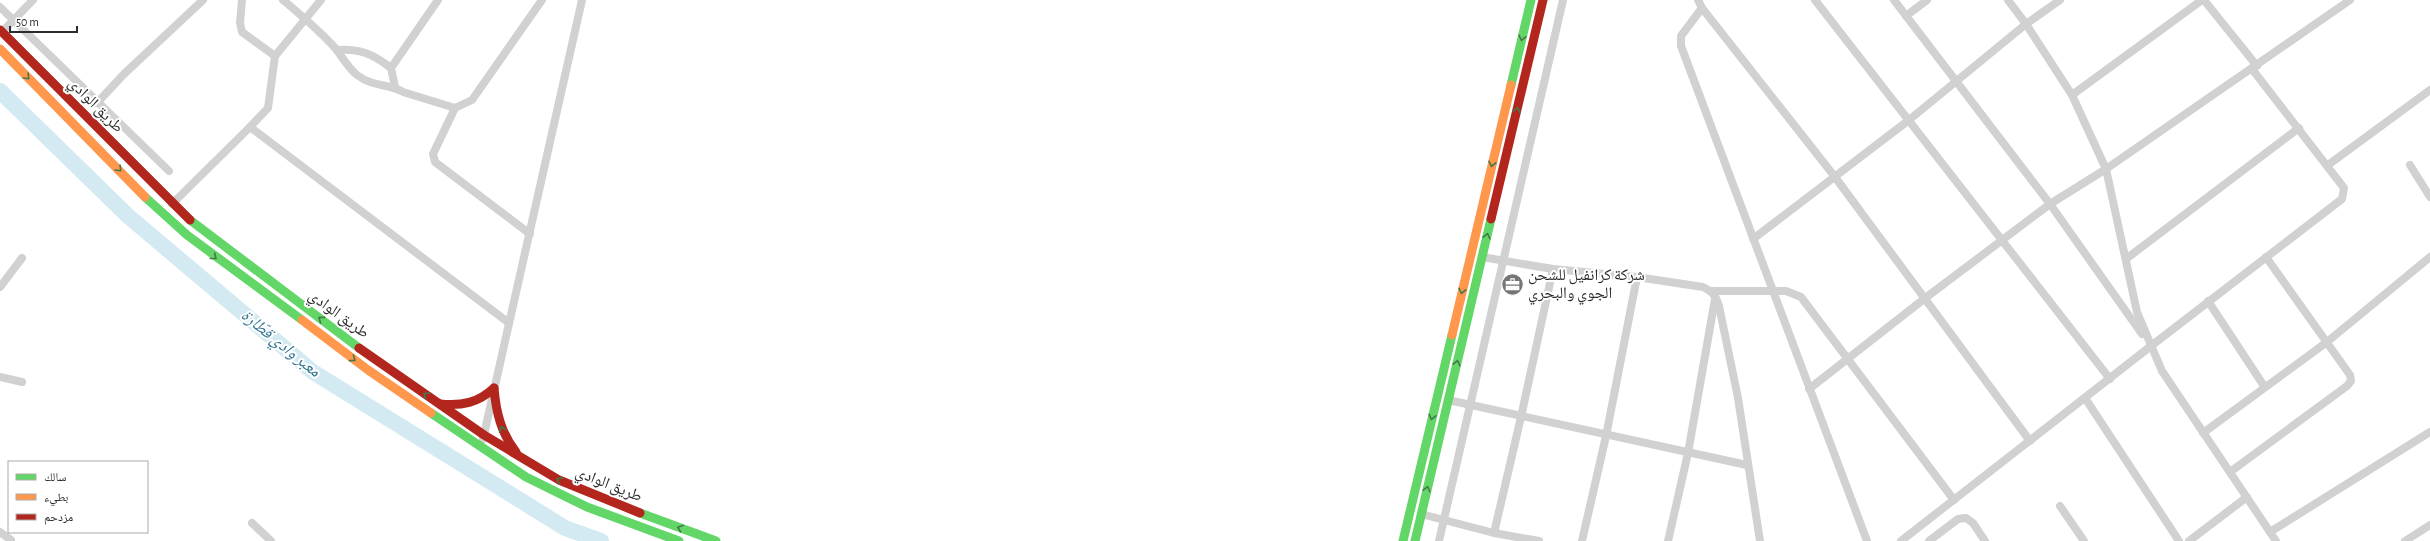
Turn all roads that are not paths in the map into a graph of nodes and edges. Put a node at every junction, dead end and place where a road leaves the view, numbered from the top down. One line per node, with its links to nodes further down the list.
1 (33, 0): 24 (street)
2 (203, 0): 36 (street)
3 (242, 0): 29 (street)
4 (283, 0): 23 (street)
5 (321, 0): 23 (street)
6 (438, 0): 30 (street)
7 (542, 0): 37 (street)
8 (582, 0): 51 (street)
9 (1530, 0): 106 (main road, one-way to 106)
10 (1543, 0): 54 (main road, one-way to 10)
11 (1563, 0): 59 (street)
12 (1698, 0): 21 (street)
13 (1815, 0): 39 (street)
14 (1894, 0): 22 (street)
15 (1927, 0): 22 (street)
16 (2008, 0): 25 (street)
17 (2060, 0): 25 (street)
18 (2203, 0): 31 (street); 35 (street)
19 (2350, 0): 31 (street)
20 (0, 7): 24 (street)
21 (1702, 8): 47 (street); 52 (street)
22 (1906, 16): 32 (street)
23 (305, 18): 28 (street); 29 (street)
24 (13, 21): 26 (street); 36 (street)
25 (2026, 24): 32 (street); 35 (street)
26 (1, 31): 38 (main road, طريق الوادي)
27 (0, 49): 40 (main road, طريق الوادي, one-way to 40)
28 (337, 50): 30 (street); 33 (street)
29 (275, 56): 41 (street)
30 (390, 68): 33 (street)
31 (2255, 68): 42 (street); 45 (street)
32 (1957, 82): 39 (street); 50 (street)
33 (395, 87): 37 (street)
34 (2430, 90): 43 (street)
35 (2072, 95): 45 (street)
36 (97, 103): 46 (street)
37 (455, 108): 51 (street)
38 (85, 115): 40 (main road); 49 (main road, طريق الوادي)
39 (1909, 120): 47 (street); 53 (street)
40 (75, 125): 87 (main road, طريق الوادي, one-way to 87)
41 (250, 127): 49 (street); 67 (street)
42 (2299, 128): 43 (street); 58 (street)
43 (2328, 165): 55 (street)
44 (2410, 165): 48 (street)
45 (2106, 169): 50 (street); 58 (street)
46 (168, 172)
47 (1835, 177): 52 (street); 65 (street)
48 (2430, 197)
49 (172, 204): 79 (main road, طريق الوادي, one-way to 49)
50 (2050, 204): 53 (street); 69 (street)
51 (530, 234): 67 (street)
52 (1753, 239): 63 (street)
53 (2003, 239): 65 (street); 72 (street)
54 (1482, 257): 59 (street); 78 (main road, one-way to 54)
55 (2266, 257): 66 (street); 68 (street)
56 (2430, 257): 68 (street)
57 (22, 258): 62 (street)
58 (2126, 259): 69 (street)
59 (1504, 260): 60 (street); 80 (street)
60 (1553, 269): 61 (street); 81 (street)
61 (1637, 277): 64 (street); 85 (street)
62 (0, 287)
63 (1774, 291): 64 (street); 70 (street); 76 (street)
64 (1714, 294): 88 (street); 90 (street)
65 (1924, 299): 70 (street); 86 (street)
66 (2208, 301): 69 (street); 74 (street)
67 (509, 323): 75 (street)
68 (2327, 342): 74 (street); 91 (street)
69 (2150, 346): 72 (street); 83 (street)
70 (1847, 359): 76 (street); 93 (street)
71 (0, 377): 73 (street)
72 (2110, 379): 77 (street)
73 (22, 382)
74 (2264, 386): 83 (street)
75 (494, 388): 79 (main road); 84 (street); 89 (main road, one-way to 75)
76 (1809, 389): 113 (street)
77 (2085, 398): 86 (street); 118 (street)
78 (1448, 400): 80 (street); 95 (main road, one-way to 78)
79 (440, 404): 84 (main road, طريق الوادي)
80 (1471, 405): 81 (street); 96 (street)
81 (1522, 417): 85 (street); 101 (street)
82 (2430, 432): 100 (street)
83 (2204, 433): 91 (street)
84 (484, 435): 87 (street); 89 (main road, طريق الوادي)
85 (1606, 436): 88 (street); 110 (street)
86 (2030, 441): 93 (street)
87 (481, 447): 104 (main road, طريق الوادي)
88 (1688, 453): 90 (street); 111 (street)
89 (525, 460): 105 (main road, طريق الوادي, one-way to 89)
90 (1747, 465): 112 (street)
91 (2230, 472): 92 (street)
92 (2247, 497): 100 (street); 119 (street)
93 (1954, 500): 114 (street)
94 (2060, 506): 117 (street)
95 (1421, 514): 96 (street); 107 (main road)
96 (1444, 520): 101 (street); 108 (street)
97 (252, 523): 103 (street)
98 (2430, 525): 121 (street)
99 (0, 532): 102 (street)
100 (2270, 532): 120 (street)
101 (1494, 533): 109 (street)
102 (11, 540)
103 (271, 541)
104 (679, 541)
105 (716, 541)
106 (1403, 541)
107 (1415, 541)
108 (1438, 541)
109 (1539, 541)
110 (1582, 541)
111 (1668, 541)
112 (1760, 541)
113 (1867, 541)
114 (1901, 541)
115 (1928, 541): 116 (street)
116 (1985, 541)
117 (2084, 541)
118 (2179, 541)
119 (2189, 541)
120 (2276, 541)
121 (2405, 541)

